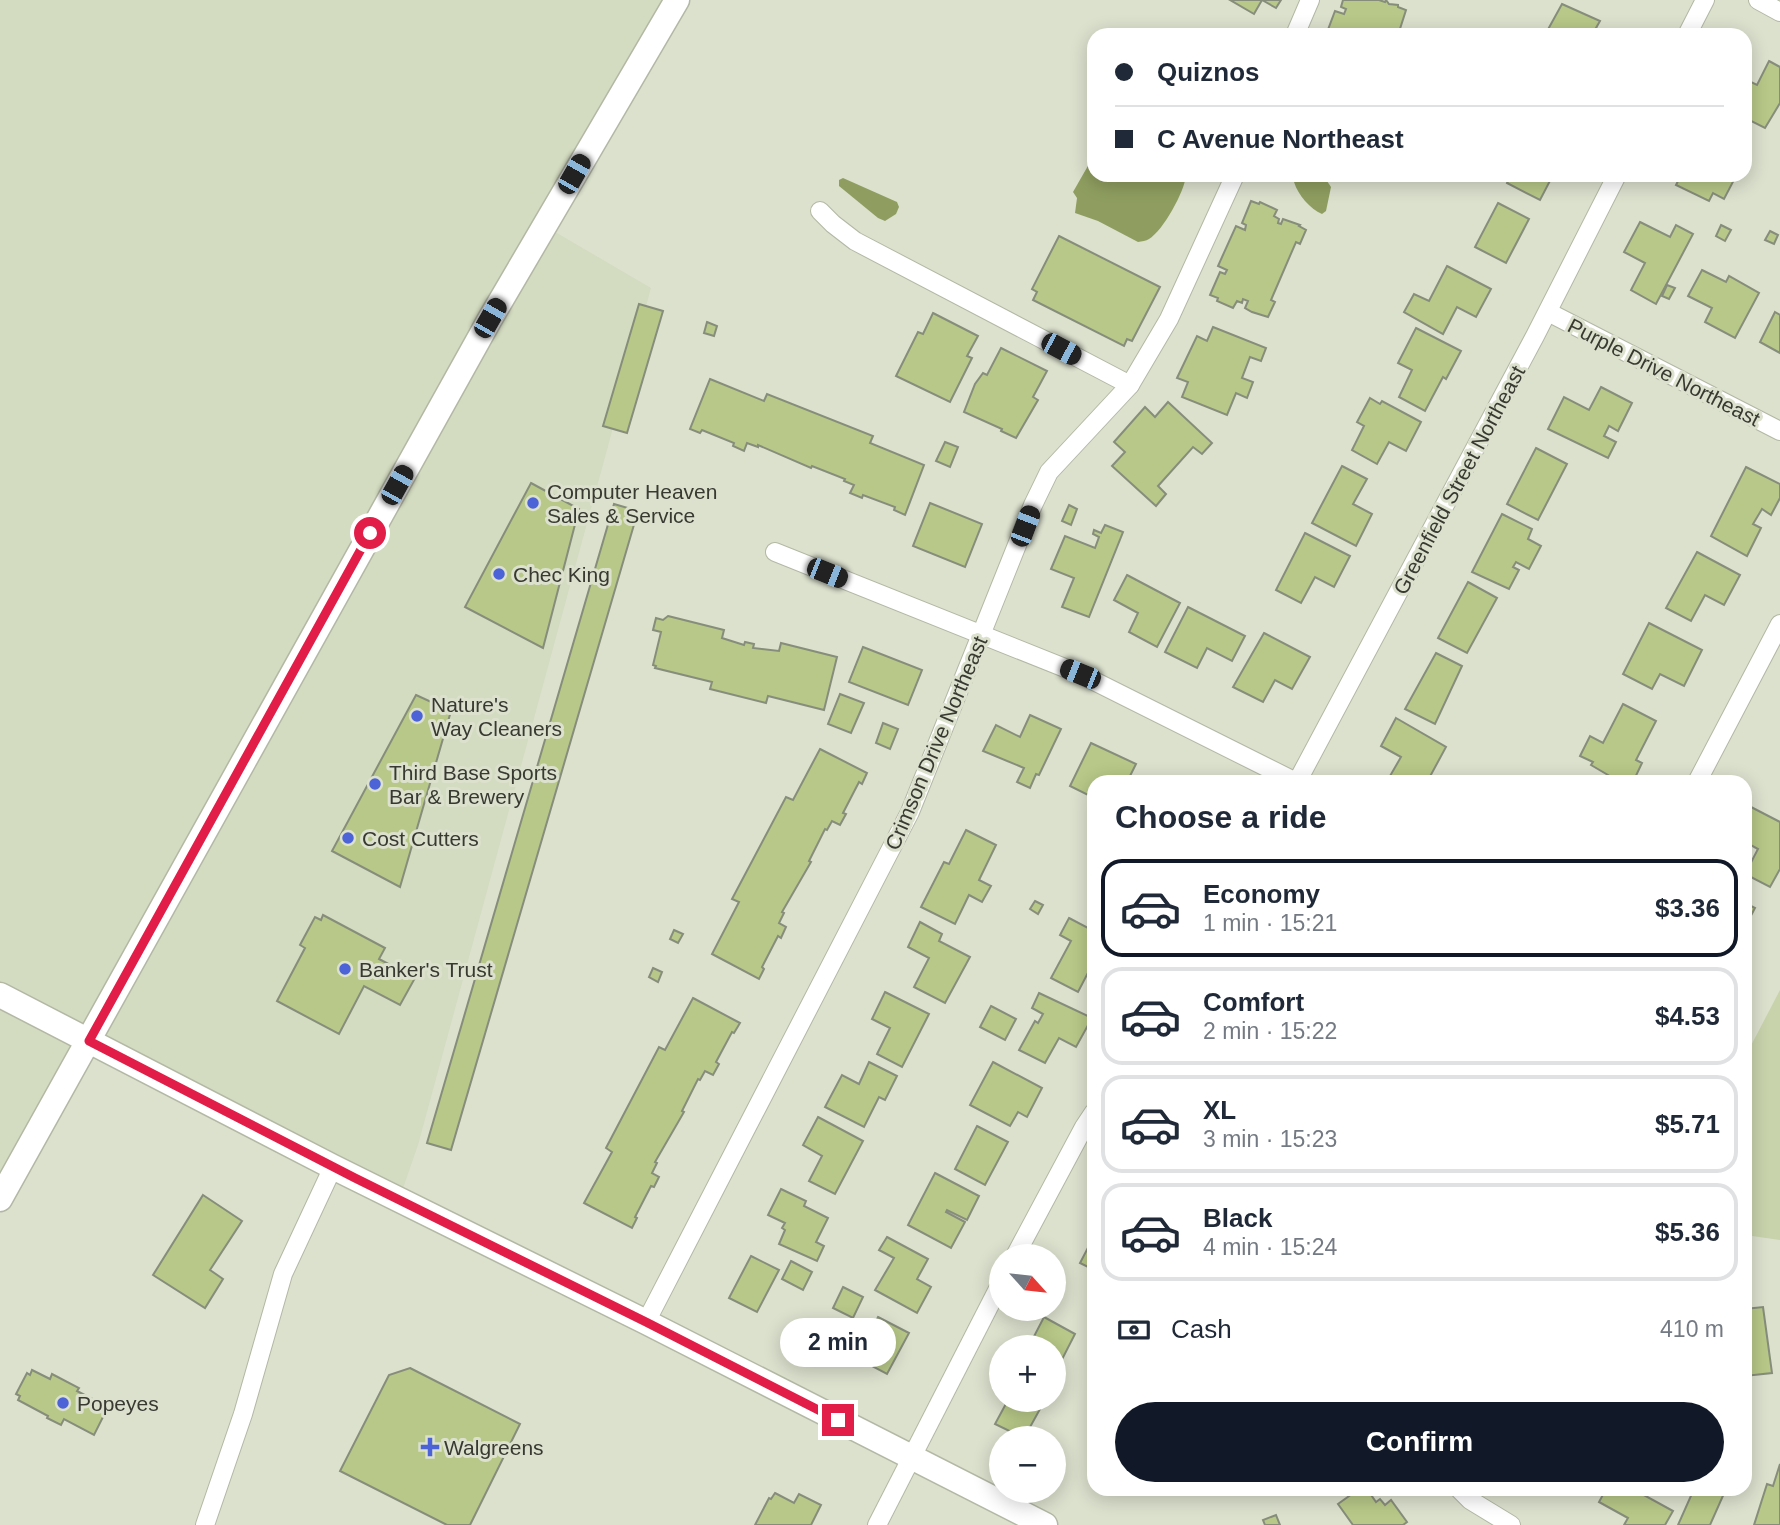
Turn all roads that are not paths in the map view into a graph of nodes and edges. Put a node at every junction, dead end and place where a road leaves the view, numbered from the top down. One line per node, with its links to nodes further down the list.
1 (677, 0): 21 (main road)
2 (1310, 0): 6 (street)
3 (1705, 0): 7 (street)
4 (1758, 0): 5 (street)
5 (1780, 12)
6 (1298, 28)
7 (1691, 28)
8 (1232, 182): 12 (street, Crimson Drive Northeast)
9 (1613, 182): 11 (street, Greenfield Street Northeast)
10 (820, 211): 12 (street)
11 (1548, 312): 13 (street, Purple Drive Northeast); 18 (street, Greenfield Street Northeast)
12 (1130, 385): 16 (street, Crimson Drive Northeast)
13 (1780, 431)
14 (775, 552): 16 (street)
15 (1780, 624): 19 (street)
16 (982, 635): 17 (street); 27 (street, Crimson Drive Northeast)
17 (1282, 775)
18 (1300, 775)
19 (1701, 775)
20 (0, 995): 21 (main road)
21 (89, 1041): 23 (main road); 24 (main road)
22 (1087, 1122): 25 (street)
23 (333, 1167): 27 (main road); 30 (street)
24 (0, 1199)
25 (1021, 1244)
26 (989, 1306): 28 (street)
27 (646, 1322): 28 (main road)
28 (910, 1457): 31 (street); 32 (main road)
29 (1466, 1496): 33 (street)
30 (205, 1525)
31 (877, 1525)
32 (1045, 1525)
33 (1511, 1525)

